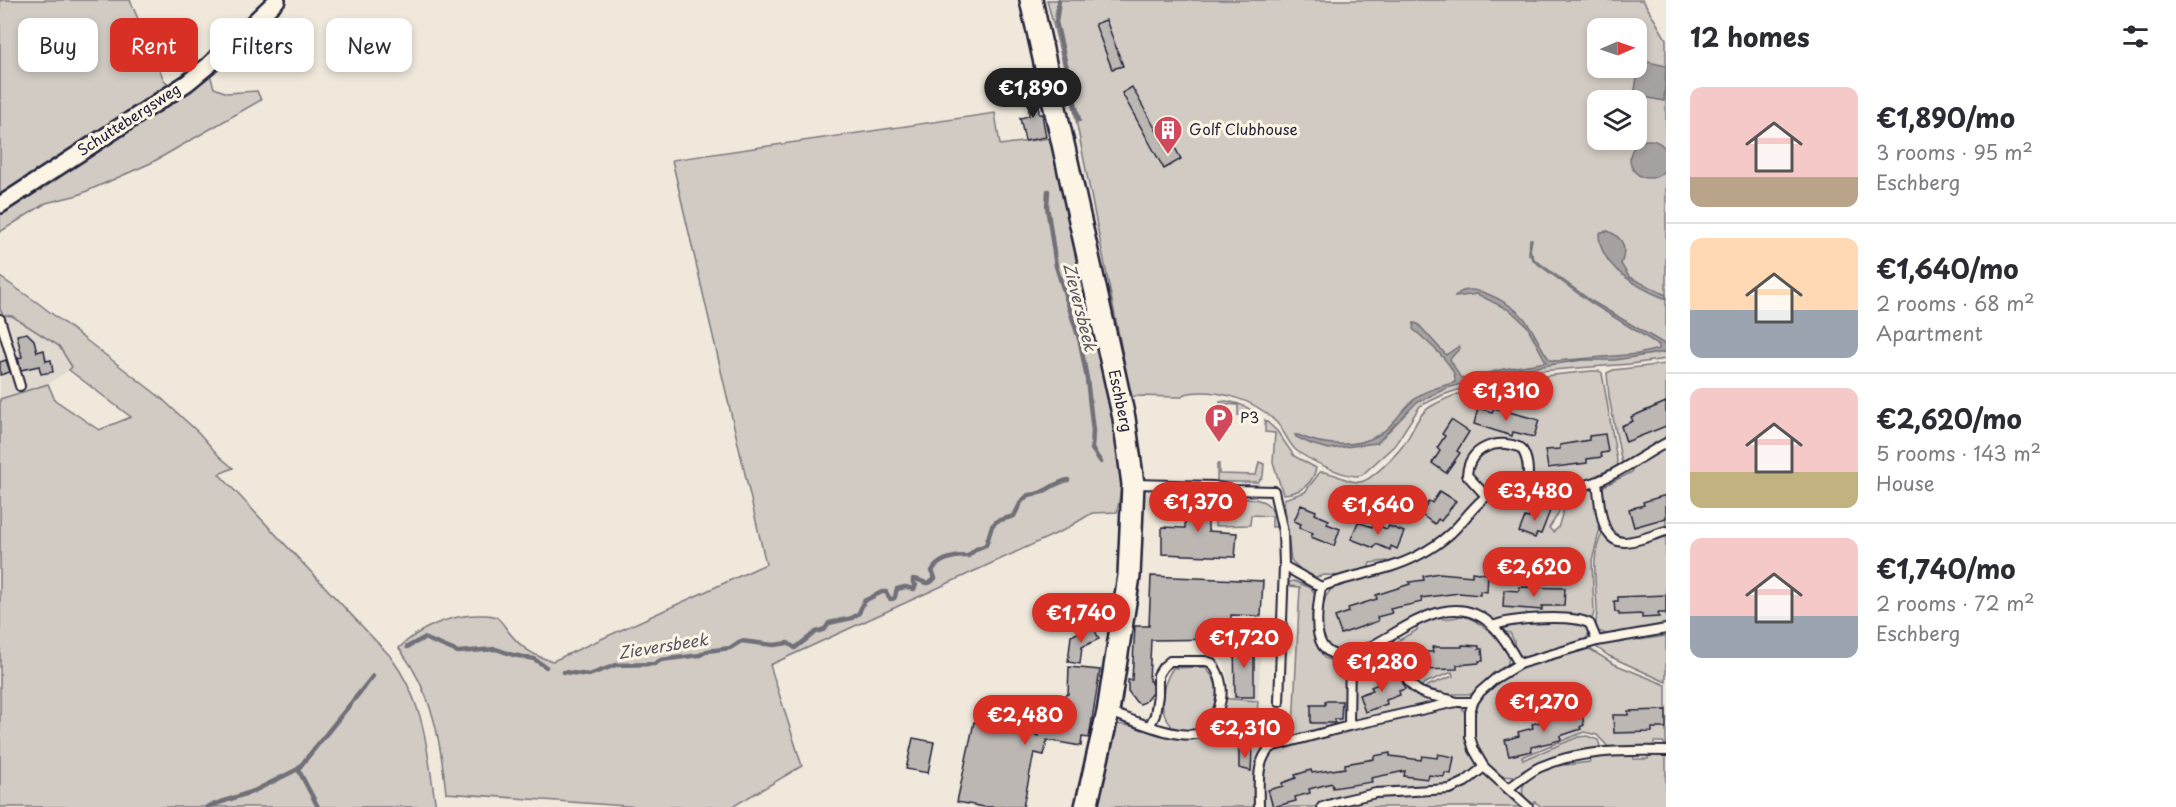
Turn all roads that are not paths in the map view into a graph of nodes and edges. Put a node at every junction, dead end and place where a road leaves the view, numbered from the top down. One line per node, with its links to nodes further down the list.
1 (277, 0): 3 (street, Schuttebergsweg)
2 (1031, 0): 8 (street, Eschberg)
3 (0, 205)
4 (0, 319): 5 (lane)
5 (20, 386)
6 (1666, 443): 7 (lane)
7 (1597, 482): 9 (lane); 11 (lane)
8 (1133, 484): 12 (lane); 23 (street, Eschberg)
9 (1528, 484): 10 (lane); 10 (lane)
10 (1486, 496): 13 (lane)
11 (1666, 531)
12 (1284, 566): 13 (lane); 20 (lane)
13 (1321, 587): 17 (lane)
14 (1493, 626): 16 (lane); 17 (lane); 18 (lane)
15 (1666, 629): 16 (lane)
16 (1597, 641): 18 (lane)
17 (1350, 655): 25 (lane)
18 (1519, 664): 22 (lane)
19 (1408, 680): 21 (lane)
20 (1279, 702)
21 (1456, 702): 22 (lane); 25 (lane)
22 (1473, 702): 27 (lane)
23 (1108, 712): 24 (lane); 29 (street, Eschberg)
24 (1150, 725): 24 (lane)
25 (1349, 726): 30 (lane)
26 (1666, 751): 28 (lane)
27 (1484, 766): 28 (lane); 31 (lane)
28 (1509, 788): 32 (lane)
29 (1086, 807)
30 (1259, 807)
31 (1322, 807)
32 (1528, 807)

